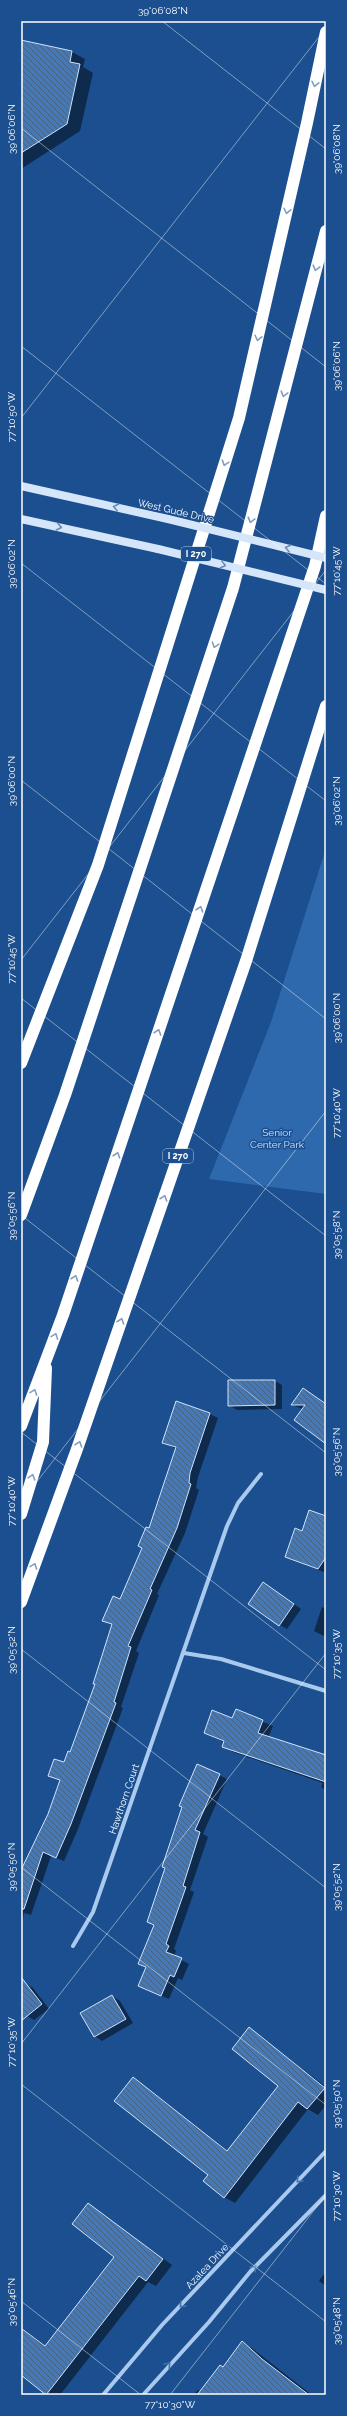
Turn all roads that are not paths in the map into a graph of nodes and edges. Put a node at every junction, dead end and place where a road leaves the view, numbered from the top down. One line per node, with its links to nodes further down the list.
1 (326, 32): 9 (highway, I 270, one-way to 9)
2 (326, 231): 10 (highway, one-way to 10)
3 (21, 486): 6 (main road, West Gude Drive, one-way to 3, bridge)
4 (326, 516): 11 (highway, one-way to 4)
5 (21, 519): 7 (main road, one-way to 7, bridge)
6 (326, 558)
7 (326, 590)
8 (326, 706): 15 (highway, I 270, one-way to 8)
9 (21, 1063)
10 (21, 1215)
11 (47, 1357): 12 (highway, one-way to 11); 14 (highway, one-way to 11)
12 (21, 1426)
13 (261, 1474): 16 (street, Hawthorn Court)
14 (21, 1514)
15 (21, 1602)
16 (184, 1653): 17 (street); 18 (street, Hawthorn Court)
17 (326, 1691)
18 (73, 1946)
19 (326, 2152): 21 (street, Azalea Drive, one-way to 21)
20 (326, 2195): 22 (street, one-way to 20)
21 (103, 2395)
22 (143, 2395)

